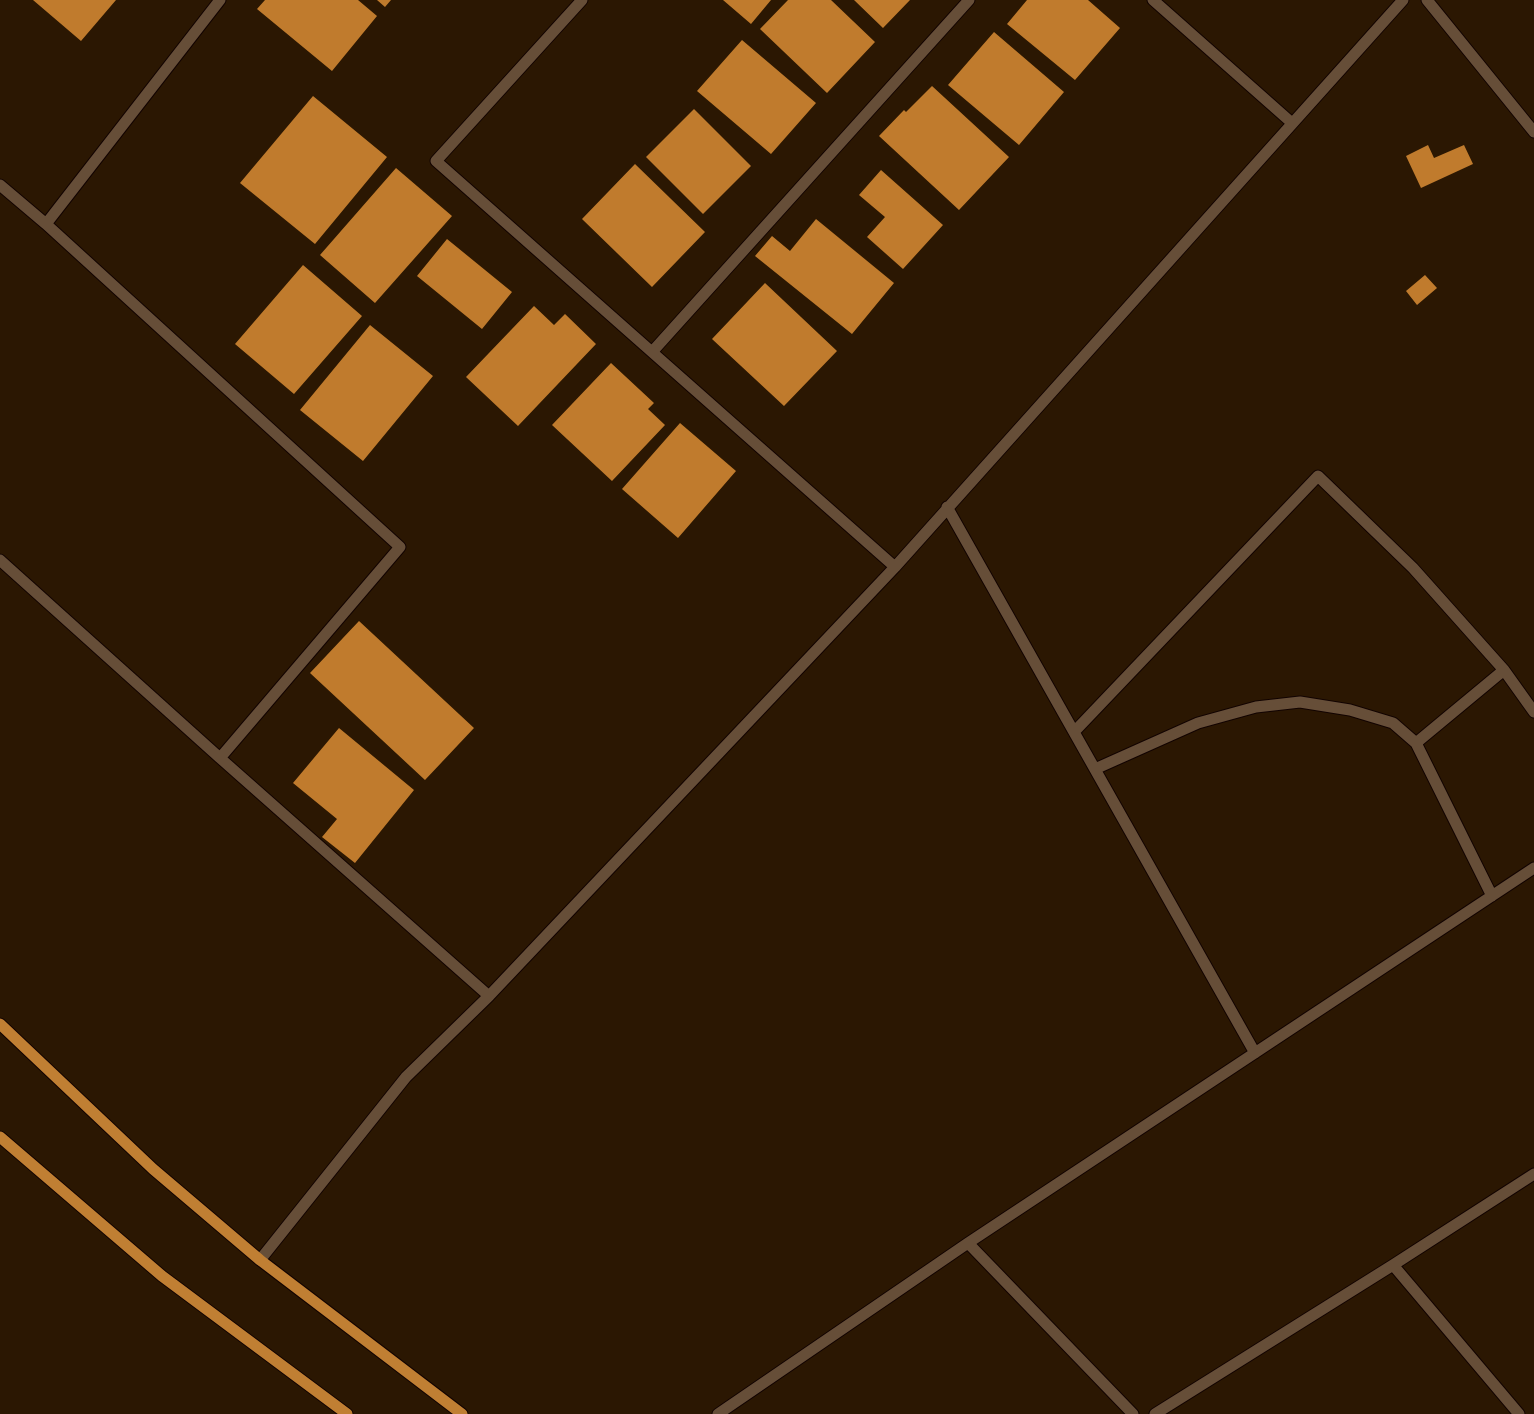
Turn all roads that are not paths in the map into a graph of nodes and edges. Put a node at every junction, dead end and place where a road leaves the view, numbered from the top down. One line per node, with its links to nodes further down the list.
1 (220, 0): 10 (street)
2 (582, 0): 11 (street)
3 (969, 0): 11 (street)
4 (1152, 0): 7 (street)
5 (1403, 0): 7 (street)
6 (1427, 0): 8 (street)
7 (1292, 123): 12 (street)
8 (1534, 132)
9 (0, 185): 10 (street)
10 (46, 224): 19 (street)
11 (652, 352): 14 (street)
12 (947, 507): 14 (street); 17 (street)
13 (0, 560): 19 (street)
14 (895, 567): 23 (street)
15 (1504, 670): 16 (street); 17 (street); 18 (street)
16 (1534, 712)
17 (1074, 732): 20 (street)
18 (1416, 743): 20 (street); 22 (street)
19 (220, 758): 23 (street)
20 (1095, 769): 25 (street)
21 (1534, 868): 22 (street)
22 (1492, 896): 25 (street)
23 (489, 996): 29 (street)
24 (0, 1024): 29 (main road)
25 (1255, 1053): 28 (street)
26 (0, 1137): 31 (main road)
27 (1534, 1174): 30 (street)
28 (968, 1244): 33 (street); 34 (street)
29 (260, 1260): 32 (main road)
30 (1393, 1265): 35 (street); 36 (street)
31 (347, 1414)
32 (462, 1414)
33 (718, 1414)
34 (1133, 1414)
35 (1155, 1414)
36 (1519, 1414)

